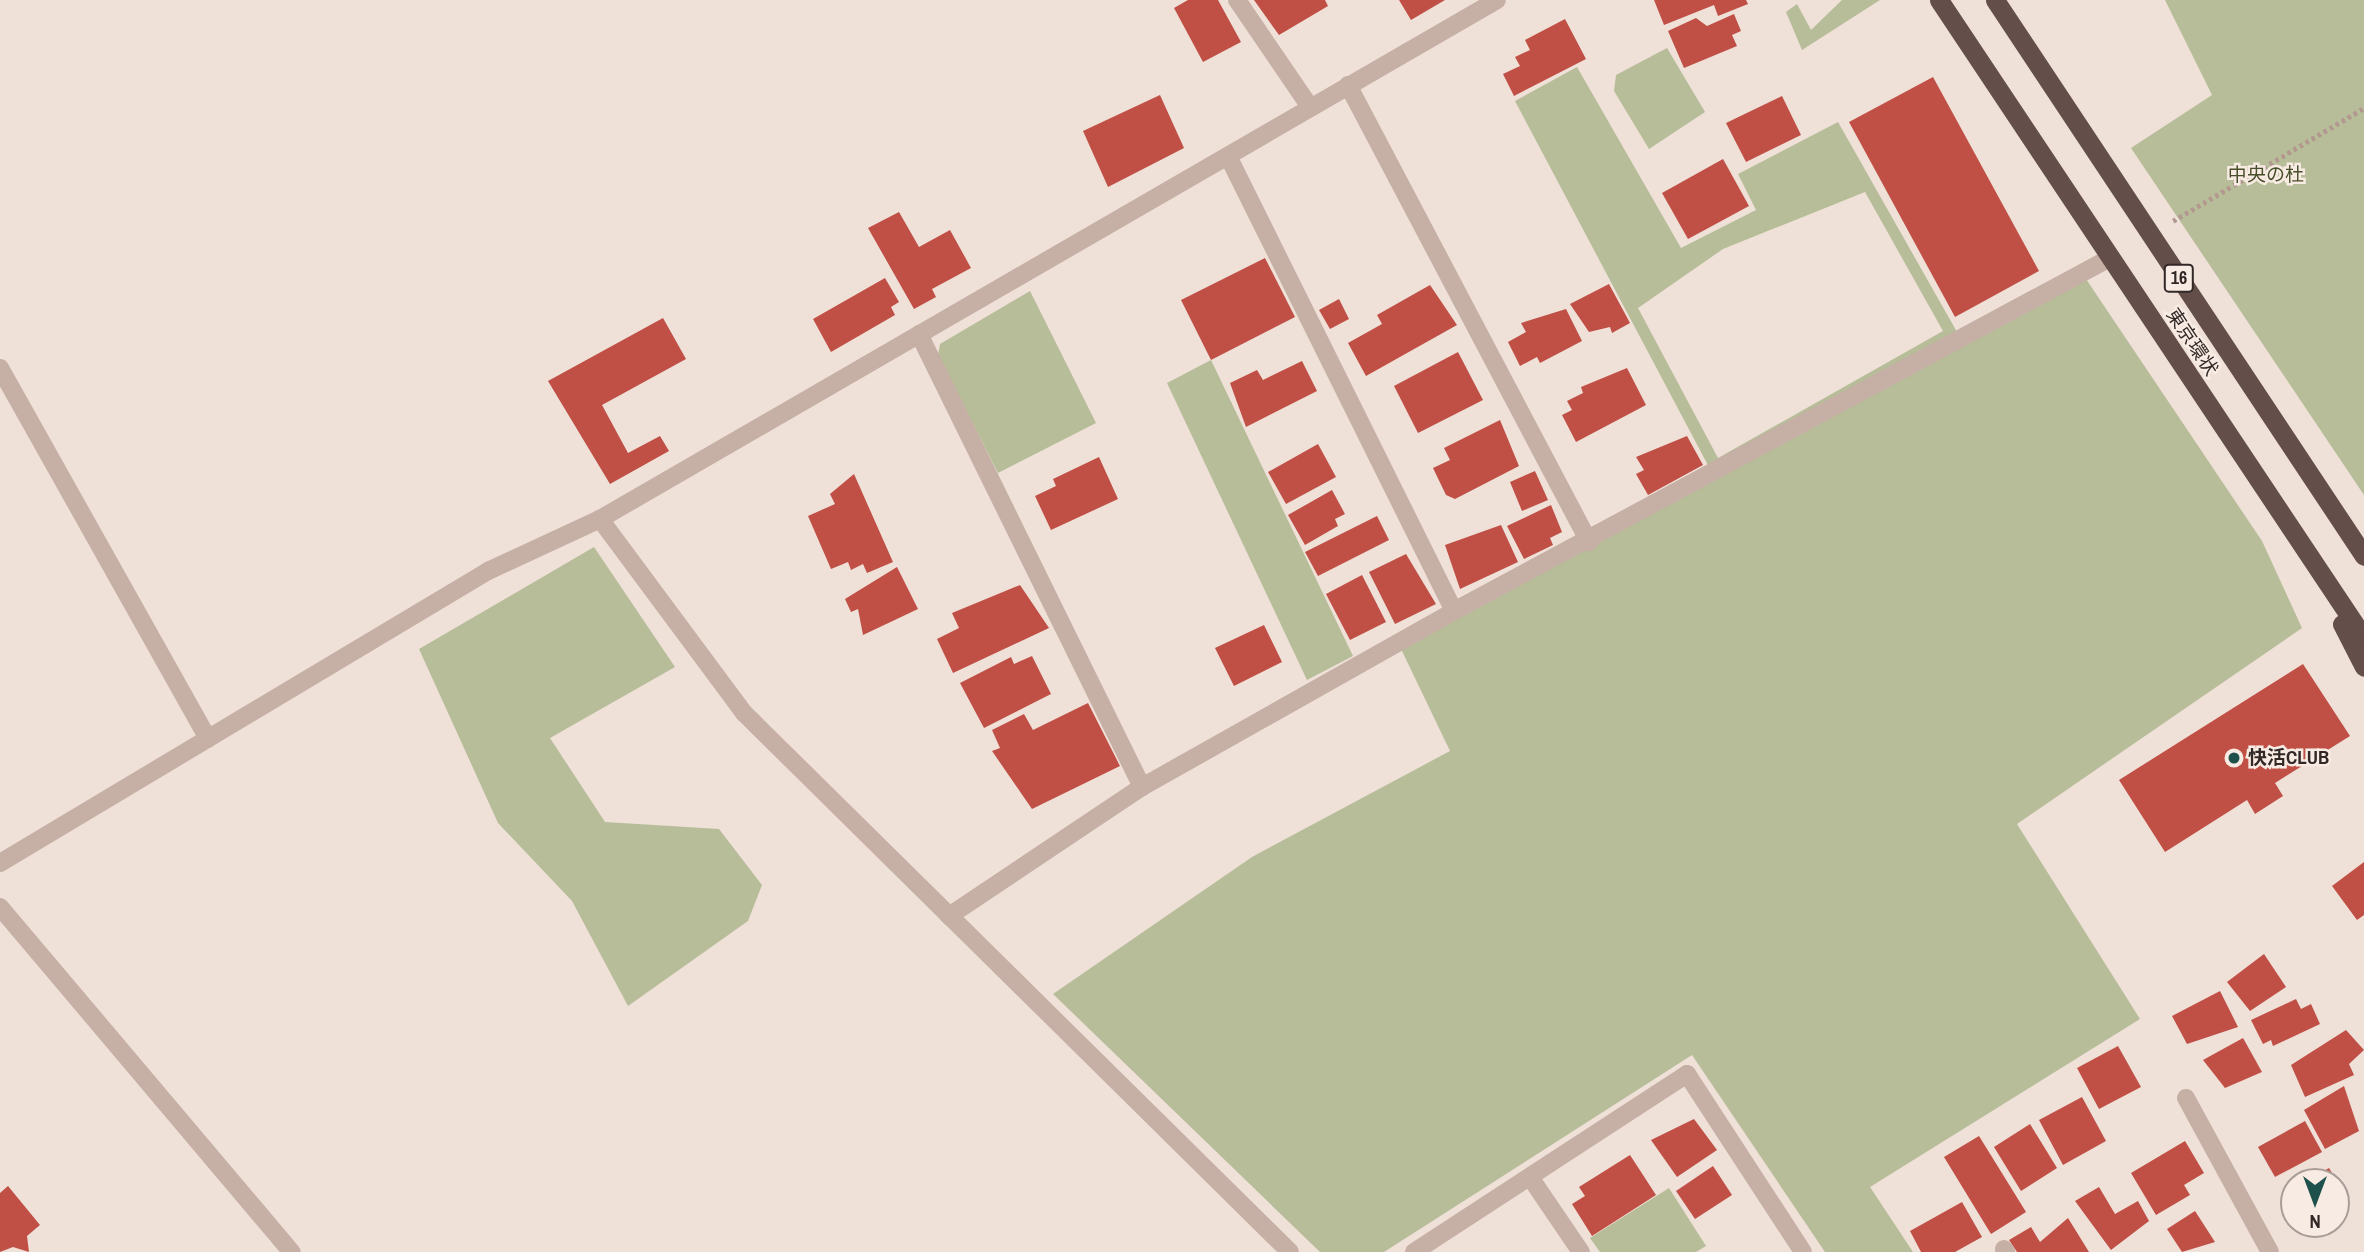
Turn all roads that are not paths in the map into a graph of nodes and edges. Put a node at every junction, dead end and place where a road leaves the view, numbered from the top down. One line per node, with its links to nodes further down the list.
1 (1237, 0): 6 (street)
2 (1497, 0): 5 (street)
3 (1939, 0): 8 (highway, 東京環状 / 16)
4 (1995, 0): 14 (highway, 東京環状 / 16)
5 (1348, 85): 6 (street); 13 (street)
6 (1310, 107): 7 (street)
7 (1228, 156): 9 (street); 15 (street)
8 (2108, 260): 12 (highway, 東京環状 / 16); 13 (street)
9 (919, 334): 11 (street); 19 (street)
10 (0, 368): 18 (street)
11 (600, 519): 18 (street); 22 (street)
12 (2296, 535): 16 (highway, 東京環状 / 16); 17 (highway, 16)
13 (1589, 542): 15 (street)
14 (2364, 556)
15 (1454, 611): 19 (street)
16 (2364, 638)
17 (2364, 667)
18 (208, 738): 20 (street)
19 (1142, 787): 22 (street)
20 (0, 863)
21 (0, 907): 25 (street)
22 (949, 916): 26 (street)
23 (2186, 1098): 30 (street)
24 (1532, 1180): 27 (street); 28 (street); 29 (street)
25 (292, 1252)
26 (1290, 1252)
27 (1413, 1252)
28 (1581, 1252)
29 (1803, 1252)
30 (2270, 1252)

